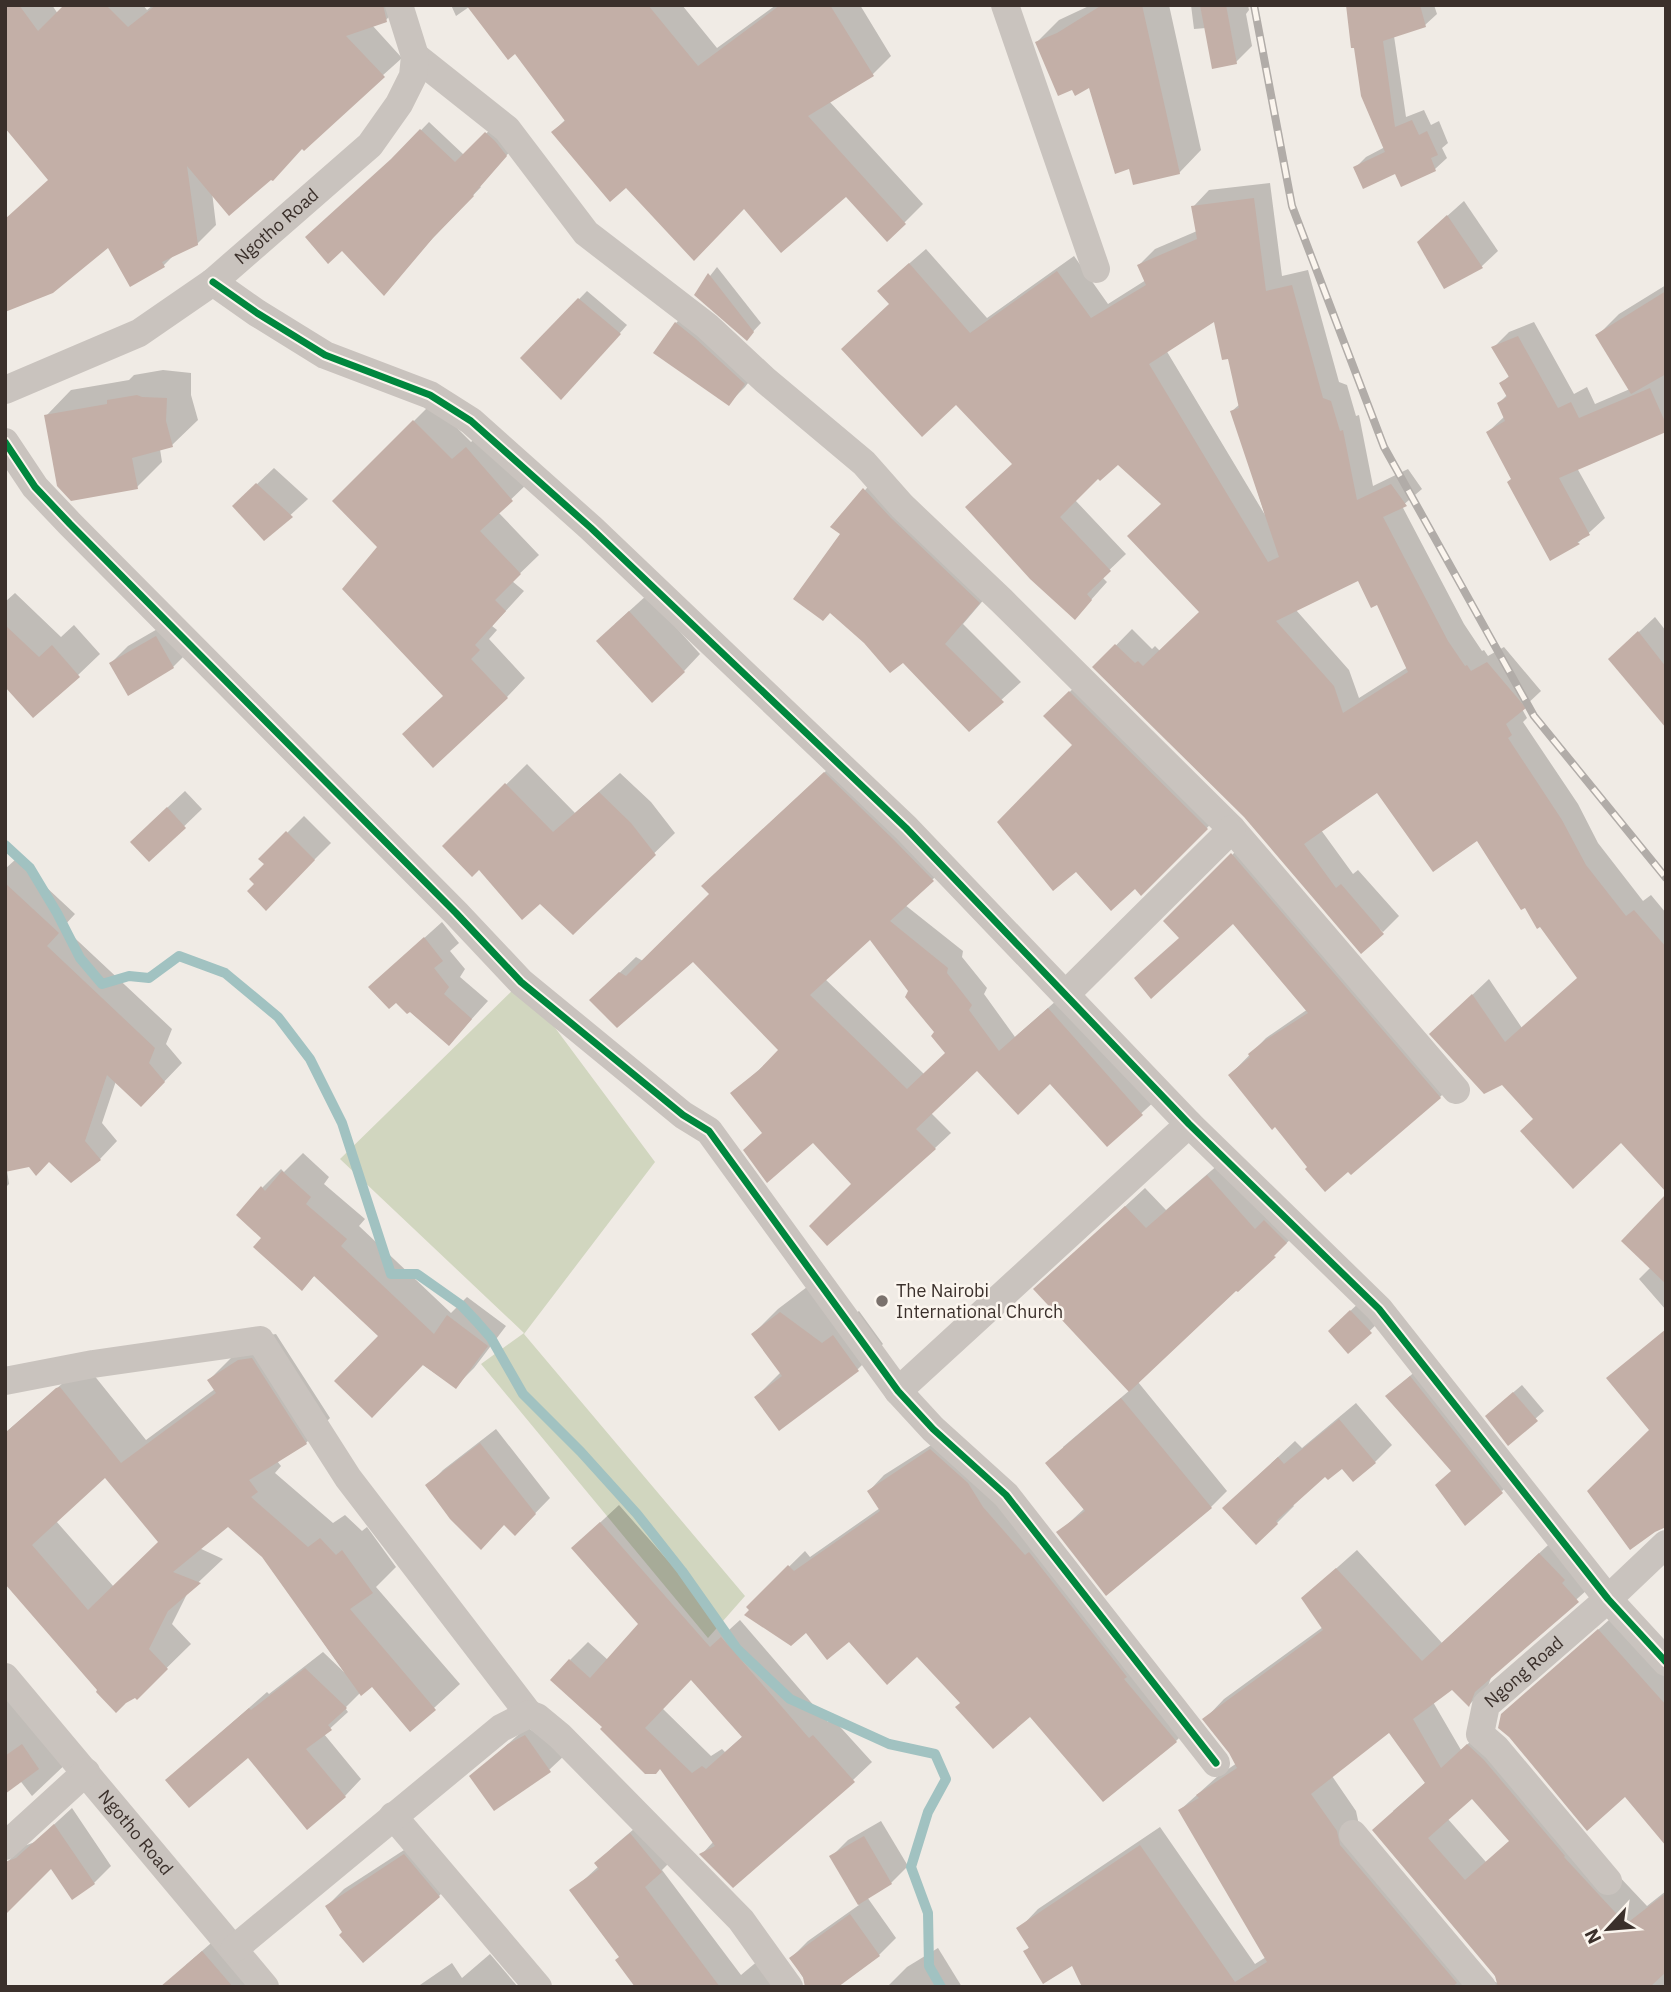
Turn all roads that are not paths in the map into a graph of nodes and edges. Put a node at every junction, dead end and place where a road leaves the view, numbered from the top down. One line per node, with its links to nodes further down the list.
1 (399, 5): 3 (street)
2 (1005, 5): 4 (street)
3 (415, 56): 5 (street, Ngotho Road); 8 (street)
4 (1096, 269)
5 (213, 282): 6 (street, Ngotho Road); 9 (street)
6 (5, 390)
7 (5, 442): 13 (street)
8 (1232, 829): 9 (street); 10 (street)
9 (1066, 994): 11 (street)
10 (1456, 1090)
11 (1189, 1124): 13 (street); 15 (street)
12 (5, 1381): 18 (street)
13 (898, 1391): 19 (street)
14 (1666, 1544): 15 (street, Ngong Road)
15 (1608, 1599): 16 (street); 24 (street, Ngong Road)
16 (1666, 1662)
17 (5, 1677): 20 (street, Ngotho Road)
18 (529, 1714): 21 (street); 28 (street)
19 (1216, 1763)
20 (86, 1772): 23 (street); 25 (street, Ngotho Road)
21 (393, 1815): 25 (street); 27 (street)
22 (1353, 1834): 29 (street)
23 (5, 1846)
24 (1608, 1881)
25 (234, 1949): 26 (street, Ngotho Road)
26 (265, 1987)
27 (538, 1987)
28 (789, 1987)
29 (1482, 1987)

